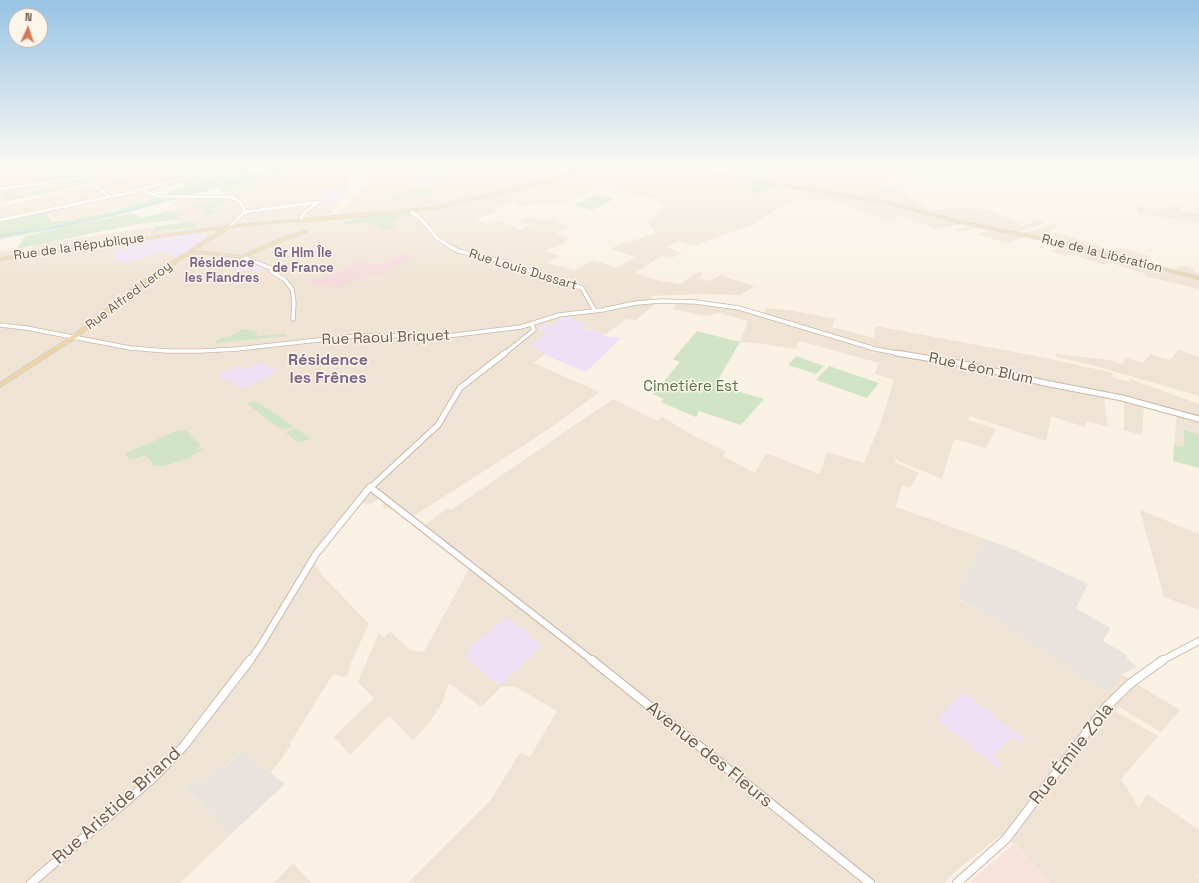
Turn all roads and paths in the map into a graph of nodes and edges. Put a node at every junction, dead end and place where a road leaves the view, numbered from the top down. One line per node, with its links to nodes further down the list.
1 (55, 208): 9 (street)
2 (242, 208): 8 (street)
3 (276, 208): 8 (street)
4 (310, 208): 10 (street)
5 (429, 208): 7 (main road, Rue de la République)
6 (905, 208): 15 (main road, Rue de la Libération)
7 (411, 211): 10 (main road, Rue de la République); 16 (street, Rue Louis Dussart)
8 (244, 214): 11 (street)
9 (0, 220)
10 (300, 222): 11 (main road, Rue de la République); 13 (main road)
11 (230, 226): 12 (main road, Rue Alfred Leroy); 14 (main road, Rue de la République)
12 (195, 251): 13 (main road); 20 (main road, Rue Alfred Leroy)
13 (243, 257): 17 (street)
14 (0, 259)
15 (1199, 278)
16 (595, 311): 18 (street, Rue Louis Dussart); 22 (street, Rue Léon Blum)
17 (293, 319)
18 (532, 324): 20 (street, Rue Raoul Briquet); 23 (street, Rue Aristide Briand)
19 (0, 325): 20 (street, Rue Raoul Briquet)
20 (74, 338): 21 (main road, Rue Alfred Leroy)
21 (0, 385)
22 (1199, 418)
23 (370, 487): 25 (street, Rue Aristide Briand); 26 (street, Avenue des Fleurs)
24 (1199, 641): 27 (street, Rue Émile Zola)
25 (31, 883)
26 (870, 883)
27 (957, 883)

